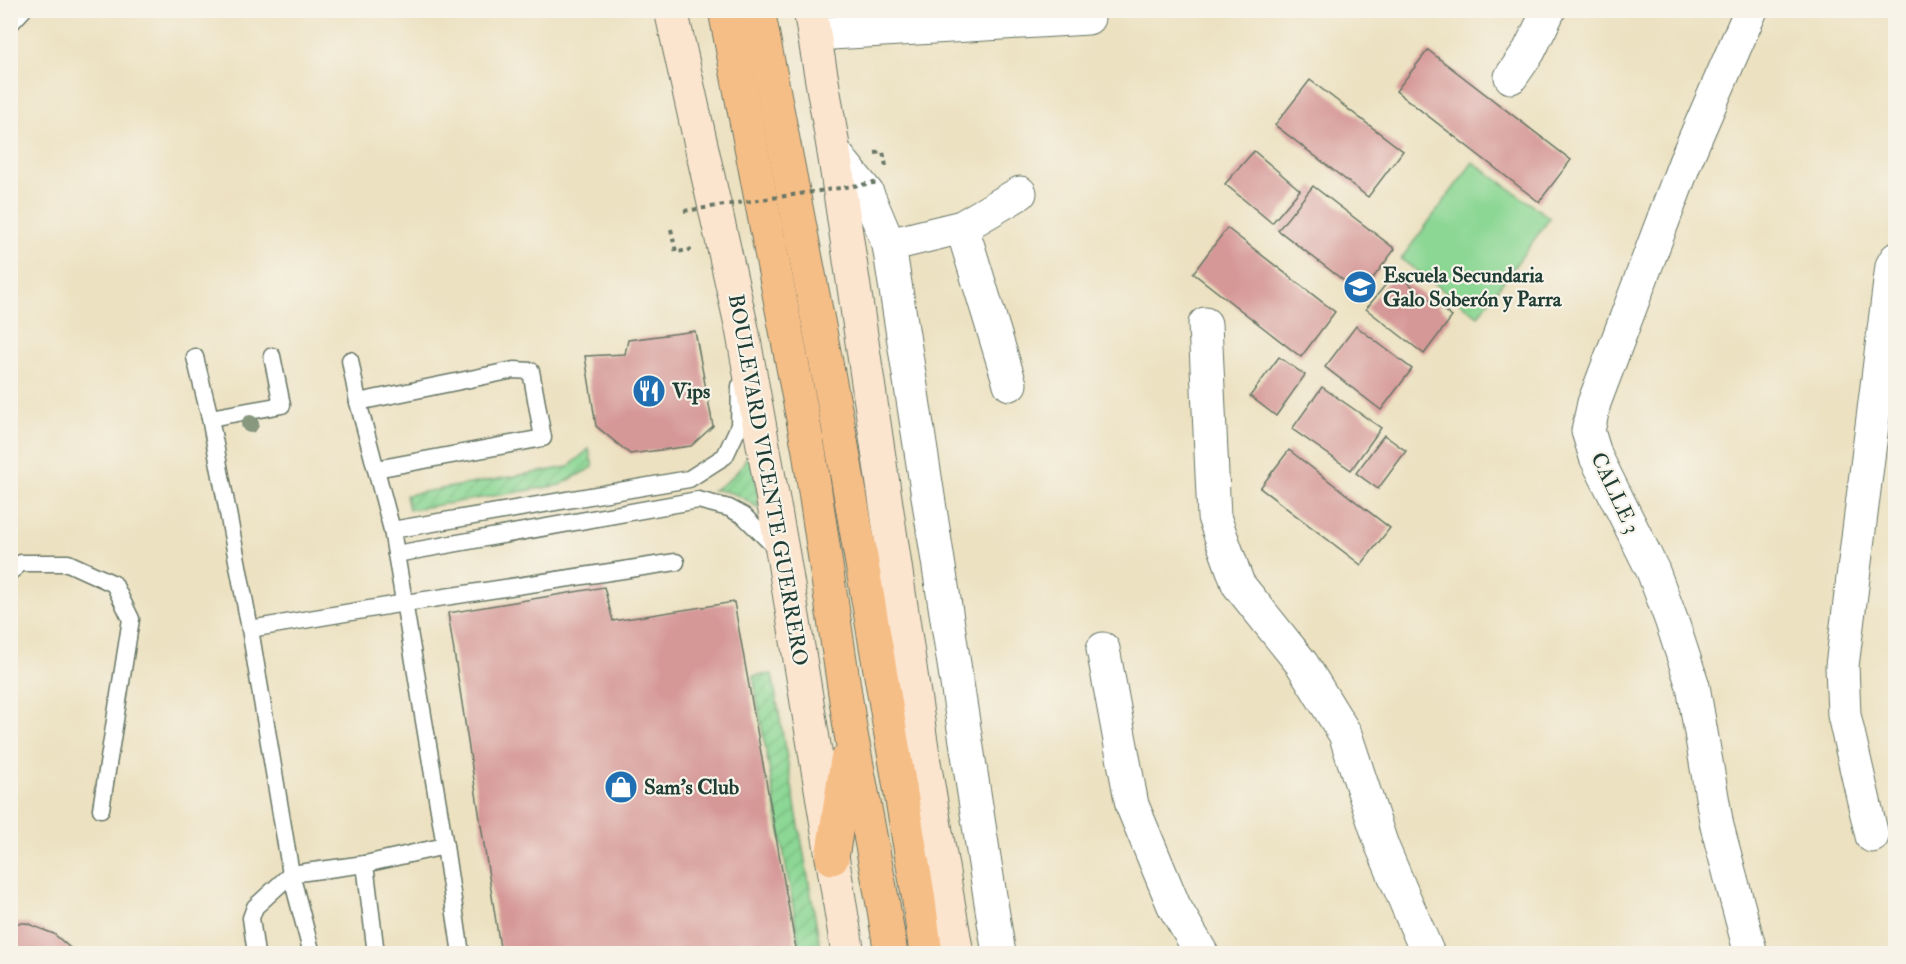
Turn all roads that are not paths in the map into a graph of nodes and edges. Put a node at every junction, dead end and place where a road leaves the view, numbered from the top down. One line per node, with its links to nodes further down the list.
1 (23, 10): 9 (lane)
2 (671, 10): 17 (main road, BOULEVARD VICENTE GUERRERO)
3 (725, 10): 35 (highway, BOULEVARD VICENTE GUERRERO)
4 (758, 10): 50 (highway)
5 (1548, 10): 10 (street)
6 (1751, 10): 55 (street, CALLE 3)
7 (1088, 18): 8 (street)
8 (812, 22): 11 (main road)
9 (10, 24)
10 (1511, 76)
11 (834, 152): 14 (street); 51 (main road)
12 (1020, 193): 13 (street)
13 (962, 227): 14 (street); 21 (street)
14 (889, 245): 52 (street)
15 (1896, 259): 37 (street)
16 (1205, 324): 54 (street)
17 (742, 328): 25 (lane); 29 (main road, BOULEVARD VICENTE GUERRERO)
18 (273, 356): 23 (lane)
19 (195, 357): 23 (lane)
20 (350, 360): 22 (lane)
21 (1010, 384)
22 (358, 402): 24 (lane); 24 (lane)
23 (210, 418): 33 (lane)
24 (376, 469): 27 (lane)
25 (689, 479): 26 (lane); 27 (lane)
26 (698, 500): 28 (lane); 29 (lane)
27 (392, 530): 28 (lane)
28 (396, 554): 32 (lane)
29 (783, 555): 39 (main road, BOULEVARD VICENTE GUERRERO)
30 (676, 562): 32 (lane)
31 (10, 572): 36 (lane)
32 (405, 603): 33 (lane); 38 (lane)
33 (250, 629): 41 (lane)
34 (1103, 650): 53 (street)
35 (851, 734): 39 (highway); 49 (highway, BOULEVARD VICENTE GUERRERO)
36 (101, 809)
37 (1872, 836)
38 (444, 846): 40 (lane); 47 (lane)
39 (832, 858): 48 (main road, BOULEVARD VICENTE GUERRERO)
40 (364, 864): 41 (lane); 46 (lane)
41 (291, 874): 42 (lane); 45 (lane)
42 (266, 898): 43 (lane); 44 (lane)
43 (256, 954)
44 (266, 954)
45 (312, 954)
46 (376, 954)
47 (462, 954)
48 (848, 954)
49 (891, 954)
50 (926, 954)
51 (957, 954)
52 (999, 954)
53 (1202, 954)
54 (1428, 954)
55 (1751, 954)

